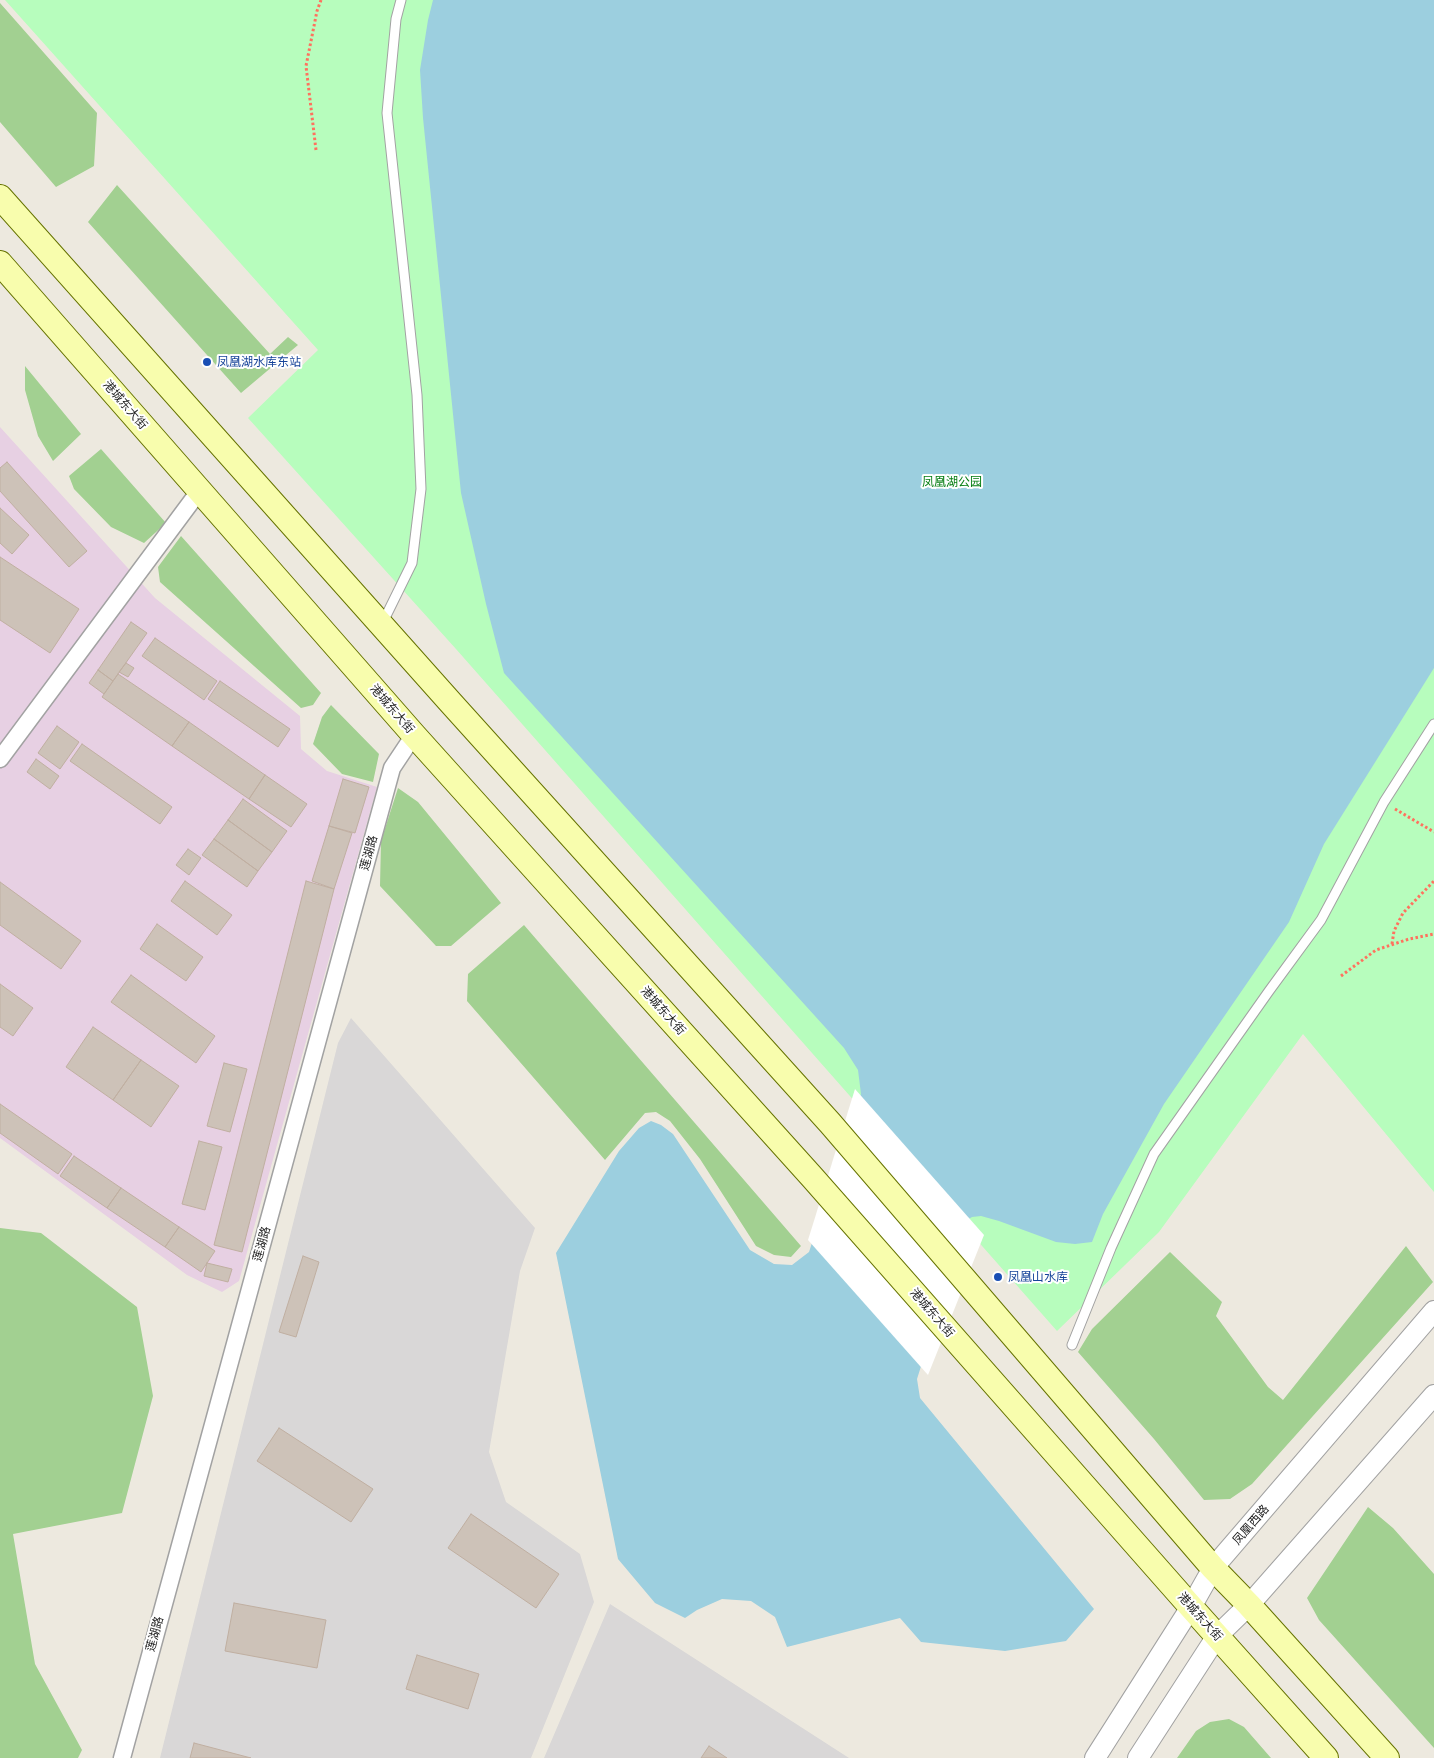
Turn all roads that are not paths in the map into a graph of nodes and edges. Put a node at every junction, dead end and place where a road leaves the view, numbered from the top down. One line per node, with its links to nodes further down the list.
1 (401, 0): 5 (lane)
2 (0, 196): 5 (main road)
3 (0, 263): 4 (main road, 港城东大街)
4 (200, 490): 7 (main road, 港城东大街); 8 (street)
5 (382, 625): 12 (main road)
6 (1434, 724): 10 (lane)
7 (414, 735): 14 (main road, 港城东大街); 16 (street, 莲湖路)
8 (0, 759)
9 (1434, 1312): 12 (street, 凤凰西路)
10 (1072, 1345)
11 (1434, 1395): 13 (street)
12 (1213, 1568): 13 (main road); 14 (street, 凤凰西路)
13 (1250, 1606): 15 (street); 20 (main road)
14 (1191, 1607): 15 (main road, 港城东大街); 17 (street, 凤凰西路)
15 (1217, 1636): 18 (street); 19 (main road, 港城东大街)
16 (122, 1758)
17 (1095, 1758)
18 (1138, 1758)
19 (1326, 1758)
20 (1387, 1758)

